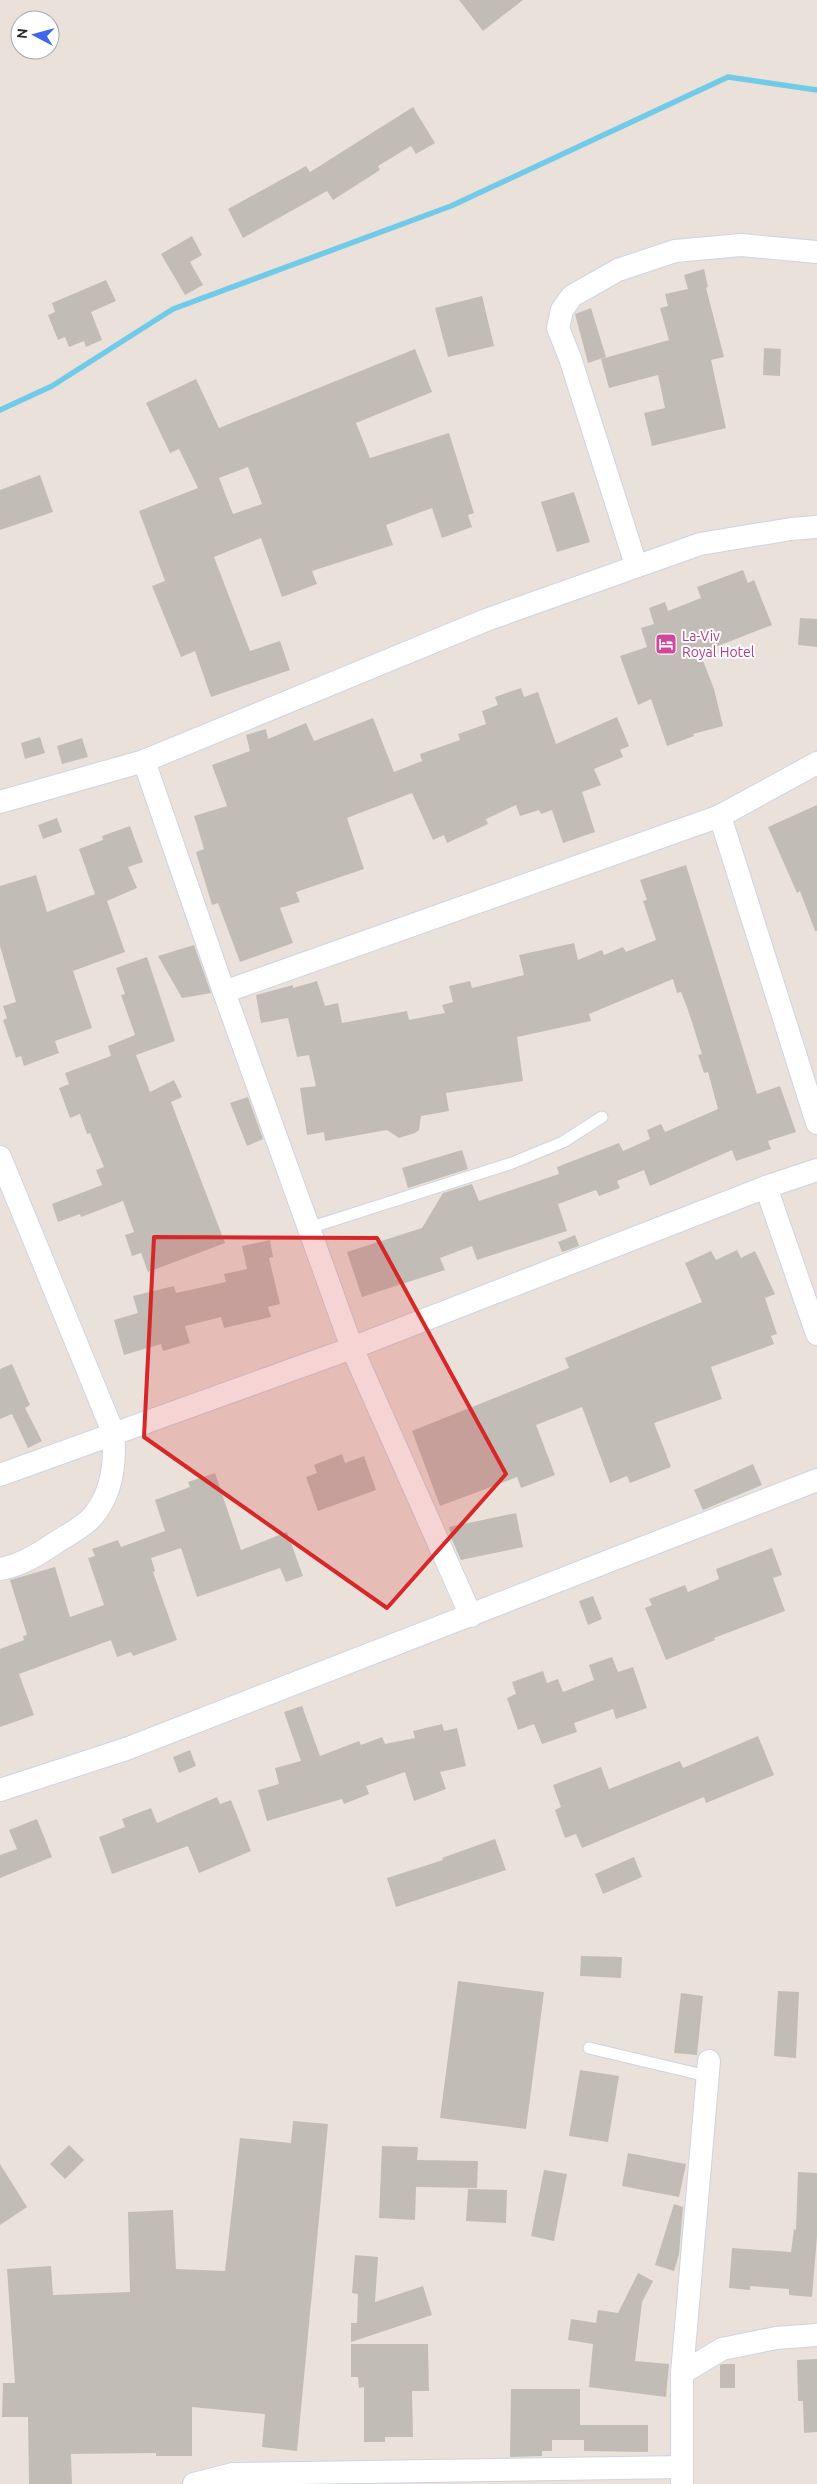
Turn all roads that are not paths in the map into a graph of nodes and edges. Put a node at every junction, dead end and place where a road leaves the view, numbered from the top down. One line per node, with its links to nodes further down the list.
1 (817, 252): 3 (street)
2 (817, 527): 3 (street)
3 (636, 565): 4 (street)
4 (144, 761): 6 (street); 8 (street)
5 (817, 763): 7 (street)
6 (0, 802)
7 (720, 816): 8 (street); 10 (street)
8 (224, 992): 14 (street)
9 (602, 1117): 14 (lane)
10 (817, 1123)
11 (0, 1157): 17 (street)
12 (817, 1170): 13 (street)
13 (766, 1187): 15 (street); 16 (street)
14 (309, 1228): 16 (street)
15 (817, 1334)
16 (352, 1348): 17 (street); 21 (street)
17 (113, 1432): 18 (street); 20 (street)
18 (0, 1475)
19 (817, 1480): 21 (street)
20 (0, 1569)
21 (470, 1616): 22 (street)
22 (0, 1790)
23 (589, 2048): 24 (lane)
24 (708, 2069): 26 (street)
25 (817, 2334): 26 (street)
26 (682, 2373): 27 (street)
27 (682, 2475): 28 (street)
28 (194, 2484)

